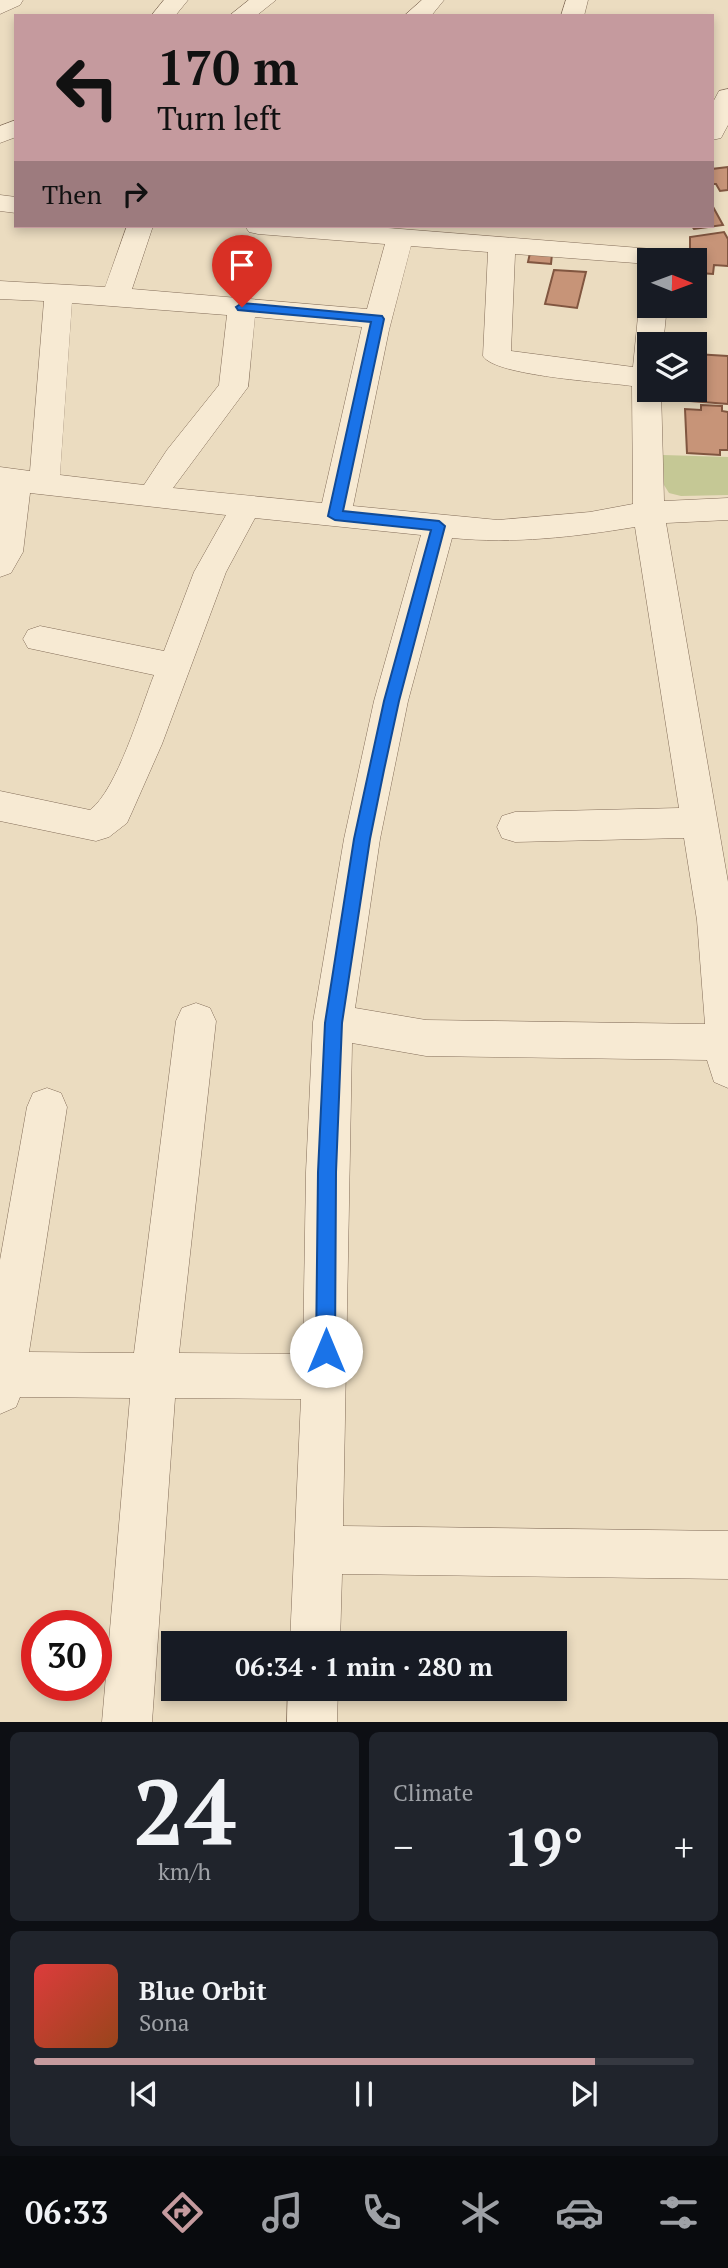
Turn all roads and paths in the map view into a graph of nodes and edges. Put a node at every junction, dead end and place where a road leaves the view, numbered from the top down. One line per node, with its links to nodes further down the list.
1 (12, 0): 5 (street)
2 (177, 0): 6 (street)
3 (265, 0): 7 (street)
4 (433, 0): 8 (street)
5 (0, 8)
6 (164, 14)
7 (243, 14)
8 (418, 14)
9 (728, 96): 10 (street)
10 (714, 128)
11 (139, 228): 19 (street)
12 (312, 228): 13 (street)
13 (365, 230): 14 (street)
14 (400, 237): 15 (street); 21 (street)
15 (502, 245): 16 (street); 22 (street)
16 (637, 249)
17 (0, 290): 18 (street)
18 (59, 293): 19 (street); 24 (street)
19 (115, 297): 20 (street)
20 (242, 307): 21 (street); 25 (street)
21 (378, 319): 29 (street)
22 (637, 377)
23 (647, 402): 28 (street)
24 (20, 480): 25 (street); 31 (street)
25 (152, 497): 26 (street)
26 (246, 507): 29 (street); 33 (street)
27 (728, 509): 28 (street)
28 (649, 513): 30 (street); 35 (street)
29 (335, 516): 30 (street)
30 (439, 526): 38 (street)
31 (0, 565)
32 (40, 639): 33 (street)
33 (174, 666): 34 (street)
34 (0, 806)
35 (699, 823): 36 (street); 39 (street)
36 (514, 827)
37 (196, 1021): 41 (street)
38 (333, 1023): 39 (street); 42 (street)
39 (727, 1056)
40 (47, 1107): 43 (street)
41 (154, 1375): 42 (street); 43 (street); 48 (street)
42 (325, 1377): 44 (street)
43 (1, 1379)
44 (318, 1550): 45 (street); 46 (street)
45 (728, 1555)
46 (315, 1631)
47 (313, 1701): 49 (street)
48 (127, 1722)
49 (312, 1722)

